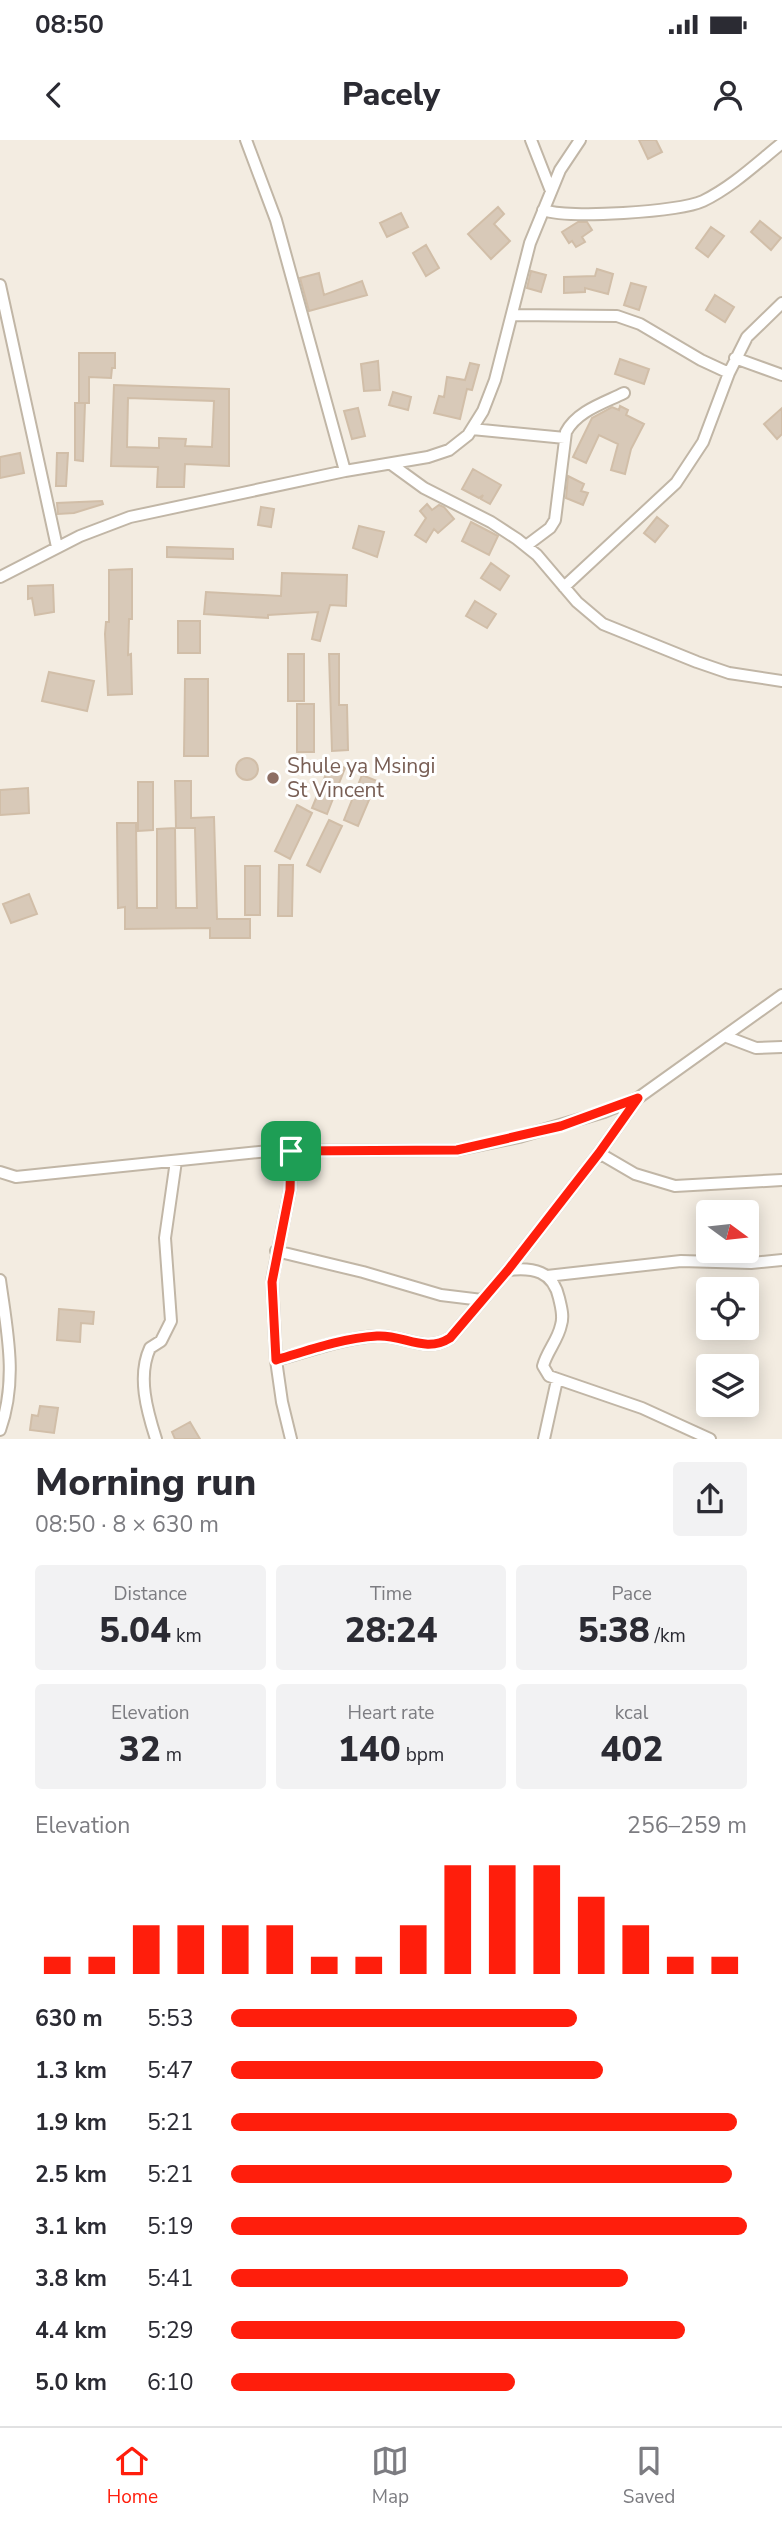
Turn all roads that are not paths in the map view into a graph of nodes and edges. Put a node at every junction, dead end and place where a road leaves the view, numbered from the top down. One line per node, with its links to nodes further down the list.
1 (246, 140): 17 (street)
2 (531, 140): 5 (street)
3 (580, 140): 5 (street)
4 (782, 144): 6 (street)
5 (551, 191): 6 (street)
6 (543, 210): 9 (street)
7 (0, 285): 18 (street)
8 (782, 303): 10 (street)
9 (512, 316): 11 (street); 14 (street)
10 (735, 358): 11 (street); 12 (street)
11 (729, 373): 21 (street)
12 (782, 374)
13 (624, 393): 15 (street)
14 (472, 429): 15 (street); 16 (street)
15 (565, 438): 19 (street)
16 (391, 464): 17 (street); 19 (street)
17 (345, 471): 18 (street)
18 (57, 547): 20 (street)
19 (526, 547): 21 (street)
20 (0, 577)
21 (565, 587): 22 (street)
22 (782, 681)
23 (782, 995): 24 (street)
24 (727, 1037): 25 (street); 26 (street)
25 (782, 1047)
26 (638, 1098): 27 (street); 28 (street)
27 (291, 1151): 29 (street); 32 (street)
28 (599, 1153): 31 (street); 34 (street)
29 (176, 1161): 30 (street); 41 (street)
30 (0, 1172)
31 (782, 1180)
32 (276, 1251): 37 (street); 38 (street)
33 (782, 1260): 35 (street)
34 (508, 1270): 35 (street); 37 (street)
35 (547, 1276): 39 (street)
36 (0, 1280): 40 (street)
37 (482, 1300): 38 (street)
38 (276, 1360): 42 (street)
39 (557, 1380): 43 (street); 44 (street)
40 (0, 1430)
41 (156, 1439)
42 (291, 1439)
43 (544, 1439)
44 (710, 1439)

